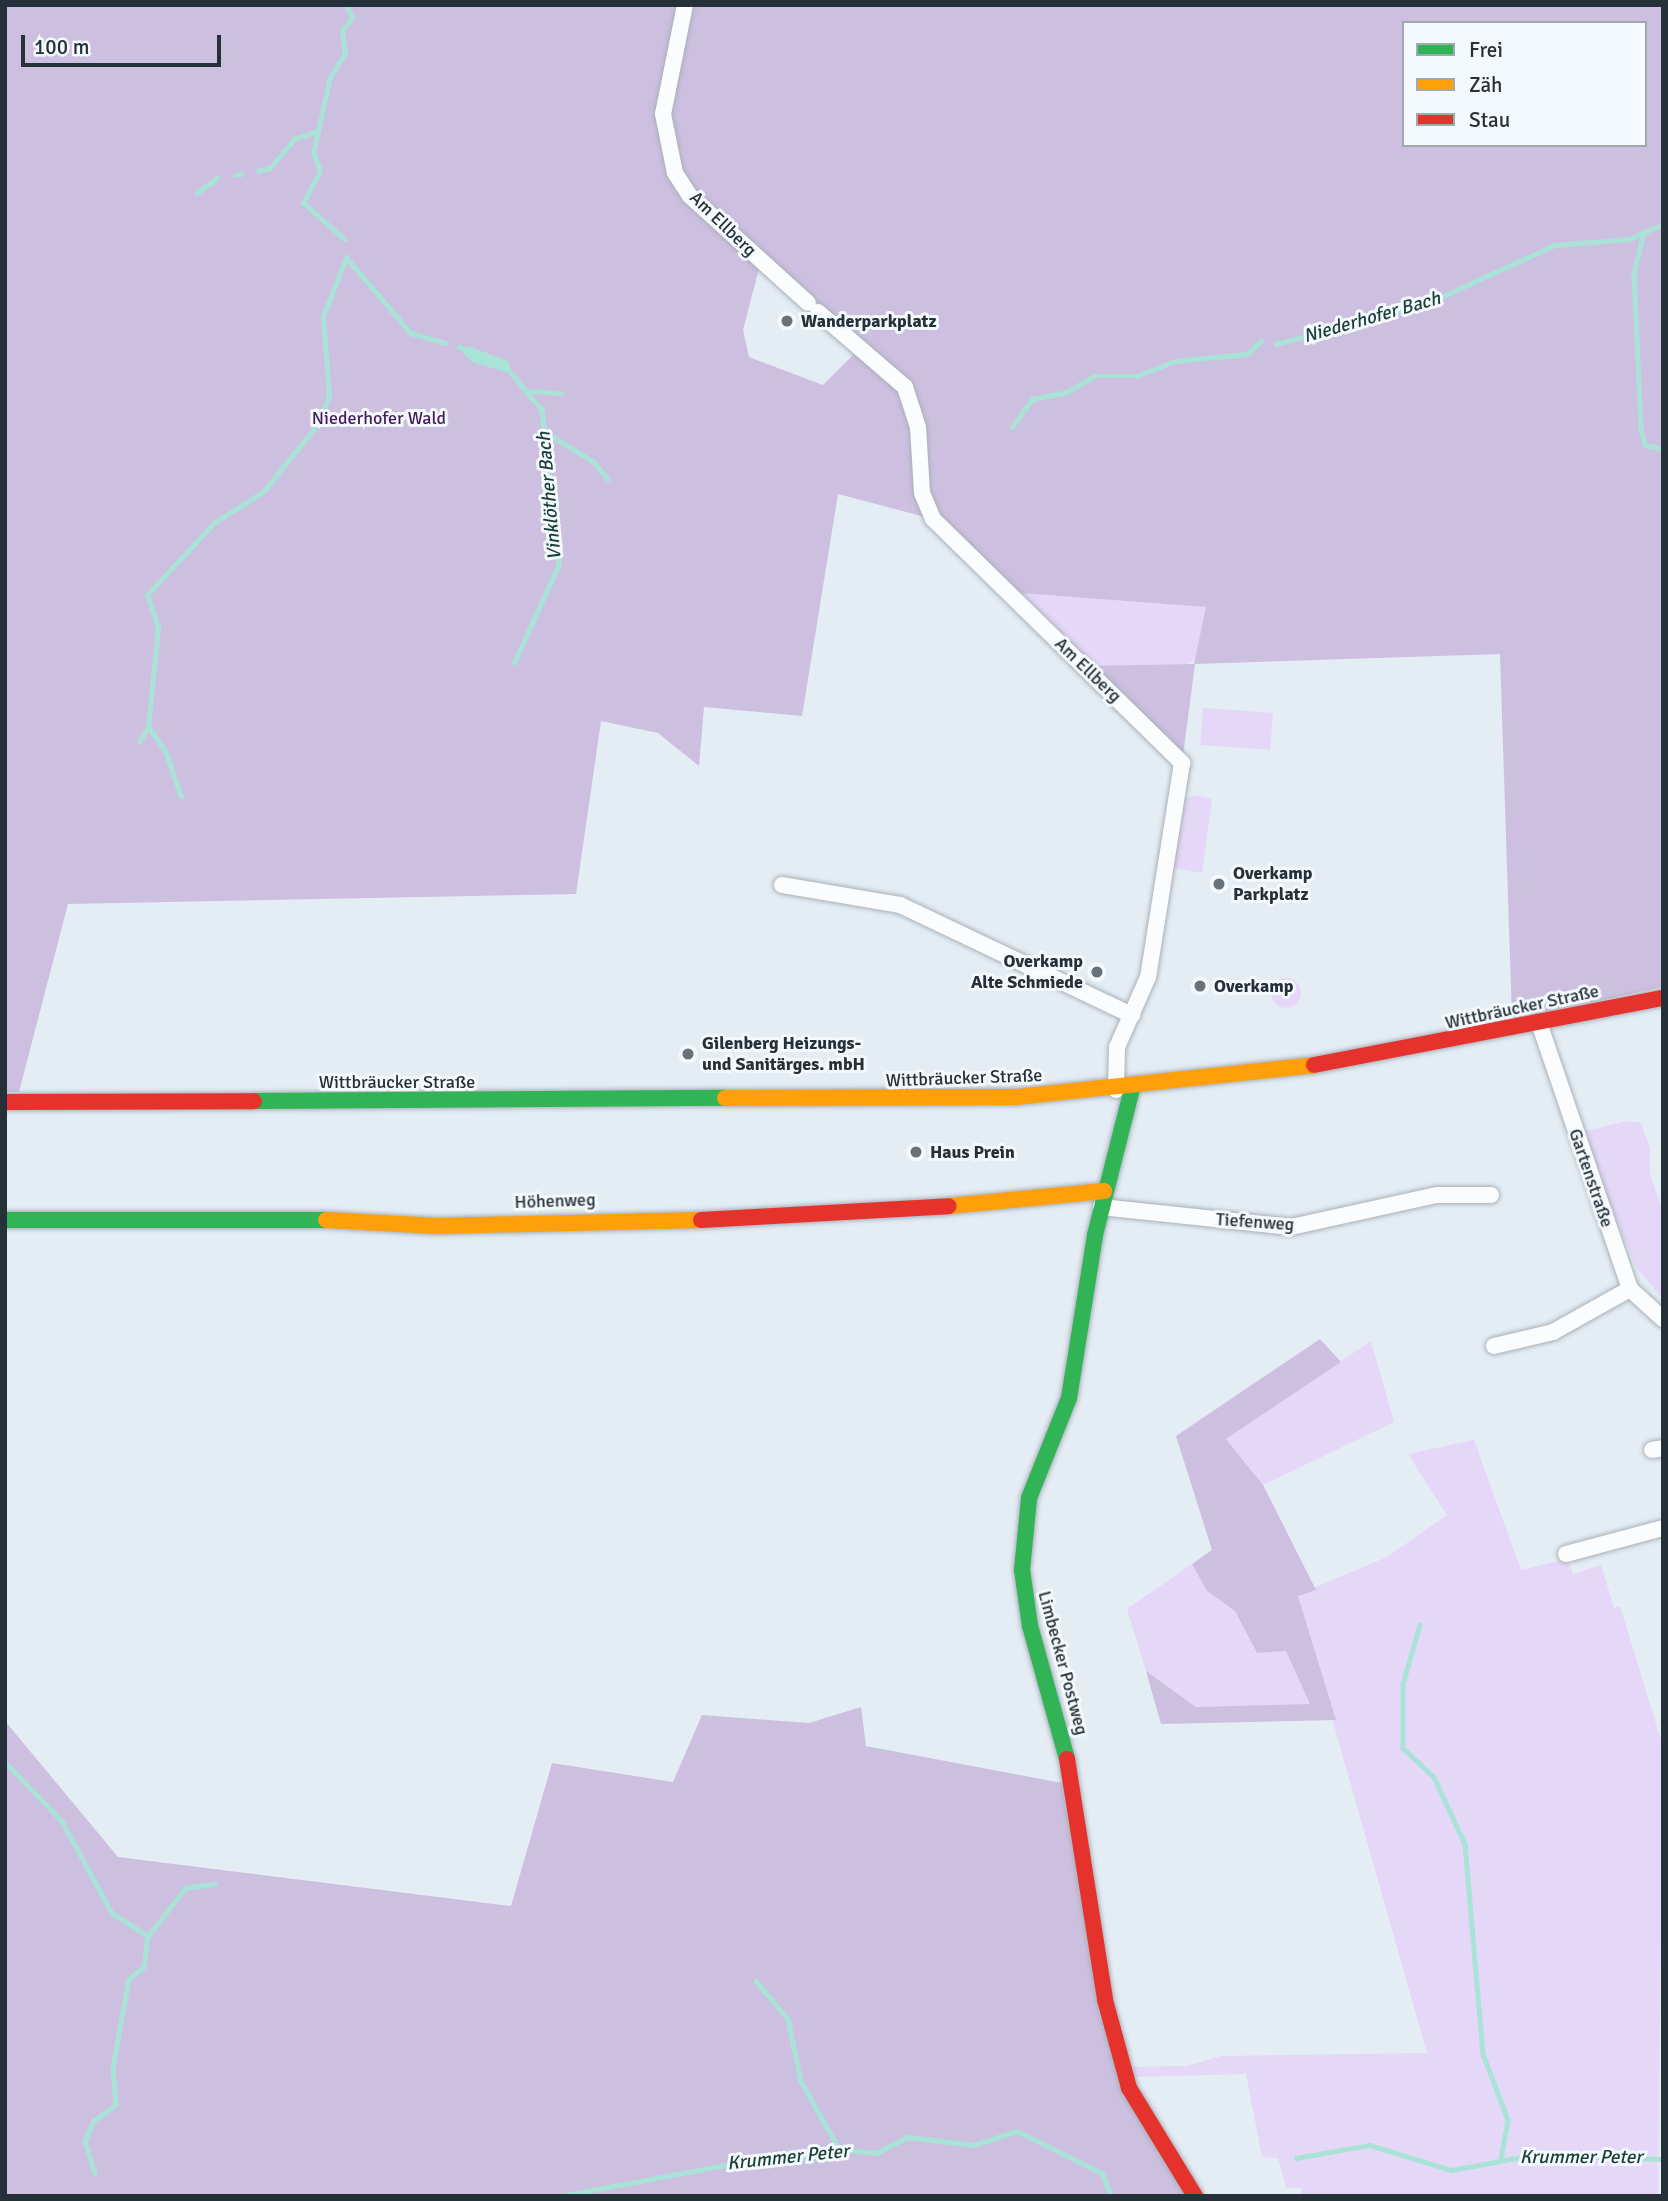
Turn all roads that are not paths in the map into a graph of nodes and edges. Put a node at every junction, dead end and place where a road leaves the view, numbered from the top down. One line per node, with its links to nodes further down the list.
1 (685, 5): 4 (street, Am Ellberg)
2 (782, 885): 4 (street)
3 (1663, 998): 5 (street, Wittbräucker Straße)
4 (1132, 1015): 6 (street, Am Ellberg)
5 (1539, 1023): 6 (street, Wittbräucker Straße); 11 (street, Gartenstraße)
6 (1124, 1090): 7 (street, Wittbräucker Straße); 9 (street, Limbecker Postweg)
7 (5, 1102)
8 (1491, 1195): 9 (street, Tiefenweg)
9 (1103, 1199): 10 (street, Höhenweg); 16 (street, Limbecker Postweg)
10 (5, 1220)
11 (1630, 1289): 12 (street, Gartenstraße); 13 (street)
12 (1663, 1319)
13 (1494, 1346)
14 (1663, 1528): 15 (street)
15 (1566, 1553)
16 (1195, 2196)

